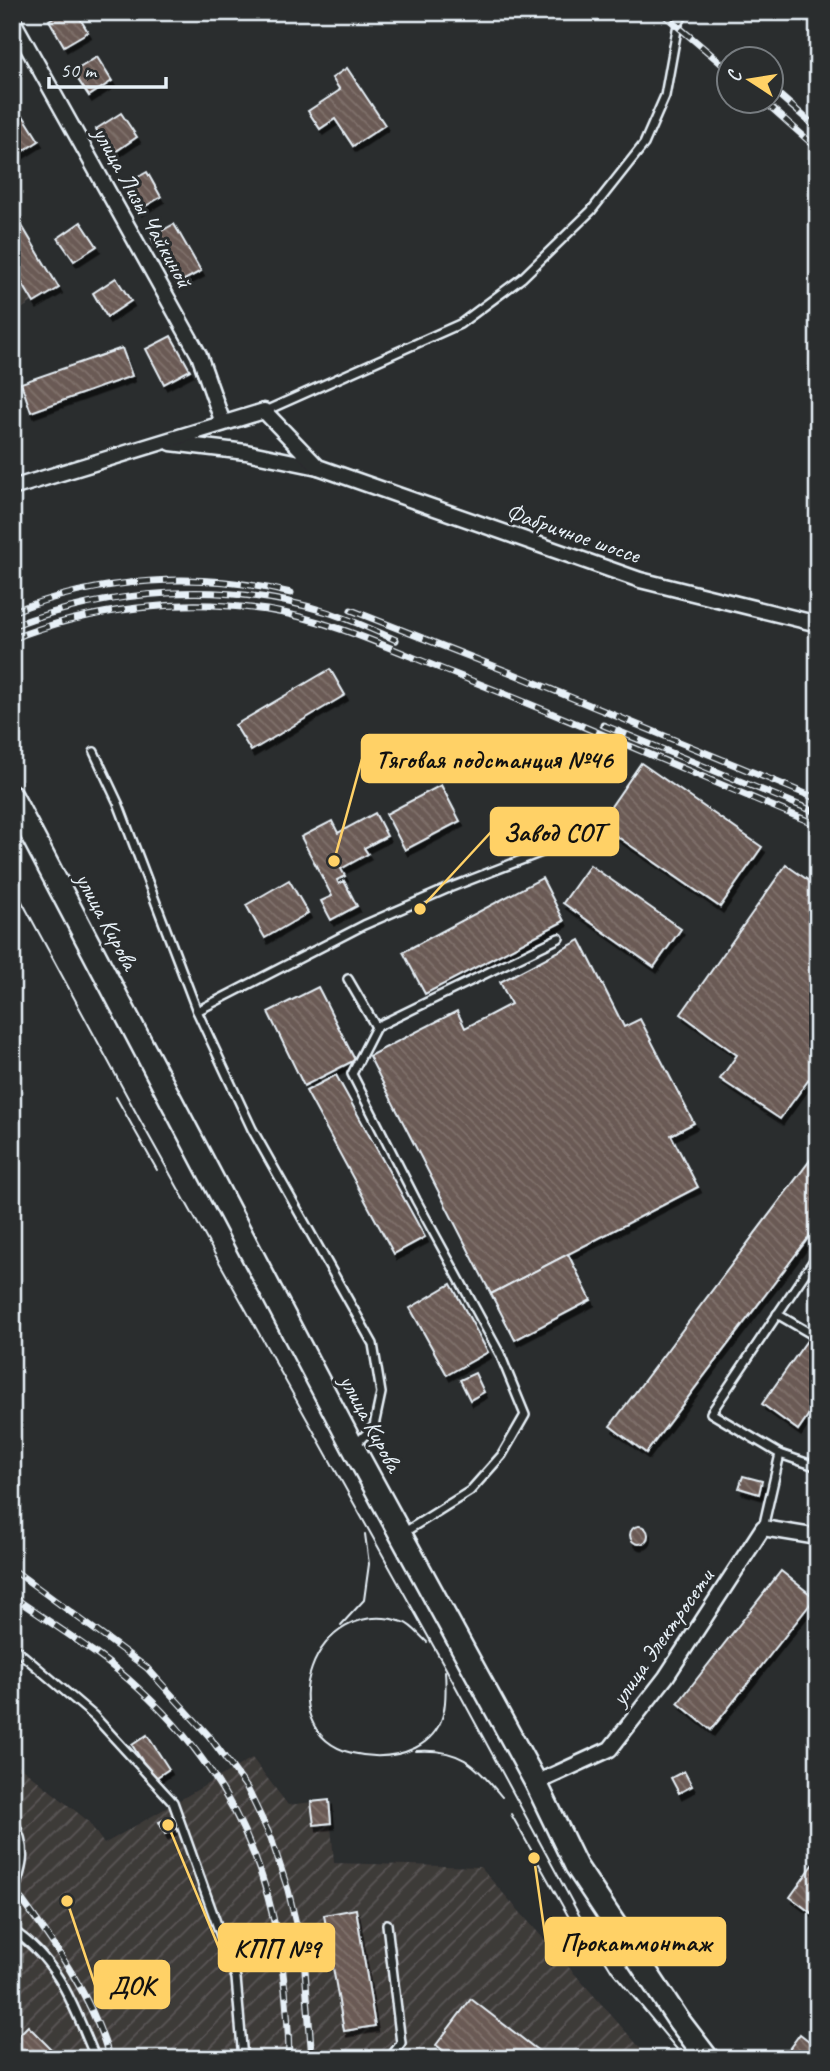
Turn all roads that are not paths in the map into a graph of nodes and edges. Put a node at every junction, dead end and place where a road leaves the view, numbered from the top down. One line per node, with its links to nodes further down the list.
1 (685, 12): 3 (lane)
2 (12, 19): 4 (street, улица Лизы Чайкиной)
3 (264, 411): 4 (street); 6 (street, Фабричное шоссе)
4 (223, 423): 5 (street)
5 (165, 443): 6 (street, Фабричное шоссе); 7 (street)
6 (318, 467): 8 (street, Фабричное шоссе)
7 (12, 488)
8 (818, 624)
9 (94, 752): 14 (lane)
10 (12, 797): 19 (main road, улица Кирова)
11 (555, 848): 14 (lane)
12 (559, 938): 15 (lane)
13 (348, 979): 15 (lane)
14 (197, 1012): 19 (lane)
15 (376, 1027): 23 (lane)
16 (818, 1254): 17 (lane)
17 (777, 1314): 18 (lane); 20 (lane)
18 (818, 1338)
19 (353, 1447): 23 (main road, улица Кирова)
20 (780, 1454): 21 (lane); 22 (lane)
21 (818, 1467)
22 (763, 1528): 24 (street); 26 (street, улица Электросети)
23 (402, 1533): 26 (main road, улица Кирова)
24 (818, 1537)
25 (12, 1646): 32 (lane)
26 (536, 1783): 34 (main road, улица Кирова)
27 (12, 1818): 28 (lane)
28 (12, 1896)
29 (387, 1924): 33 (lane)
30 (12, 1930): 31 (lane)
31 (96, 2059)
32 (243, 2059)
33 (389, 2059)
34 (708, 2059)

